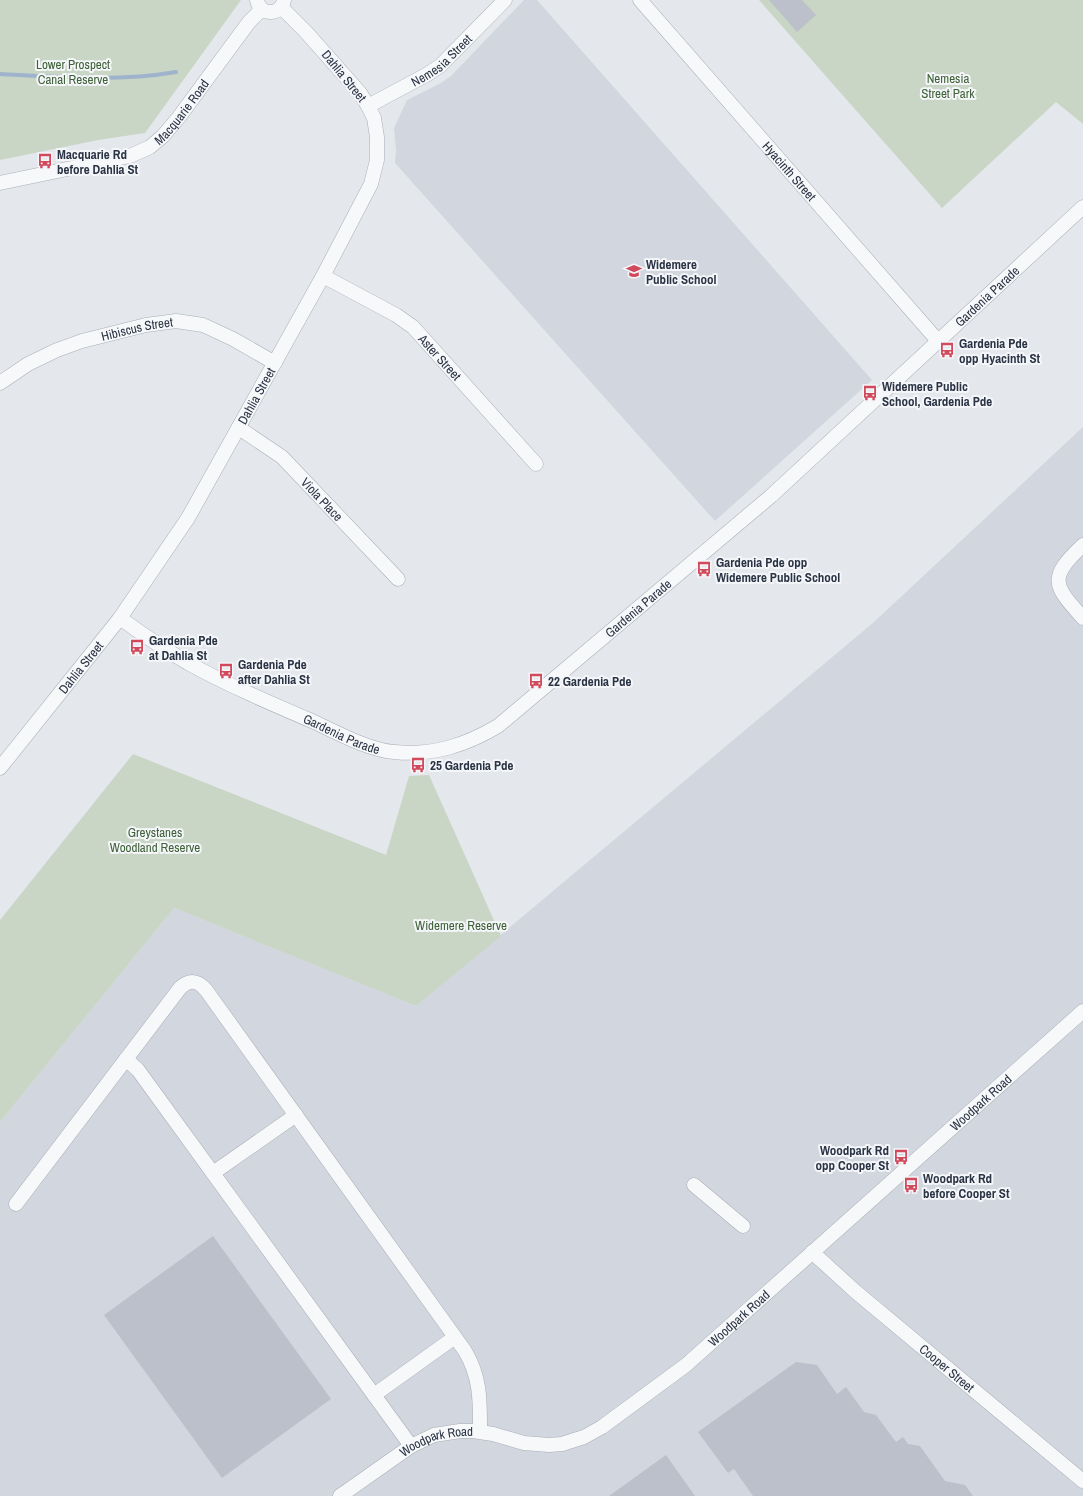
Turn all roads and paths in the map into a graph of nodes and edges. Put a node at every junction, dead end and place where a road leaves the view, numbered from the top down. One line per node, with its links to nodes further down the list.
1 (505, 0): 5 (street, Nemesia Street)
2 (640, 0): 9 (street, Hyacinth Street)
3 (283, 4): 4 (street); 5 (street, Dahlia Street)
4 (259, 5): 6 (street, Macquarie Road)
5 (368, 106): 8 (street, Dahlia Street)
6 (0, 183)
7 (1083, 207): 9 (street, Gardenia Parade)
8 (323, 276): 10 (street, Dahlia Street); 13 (street, Aster Street)
9 (938, 341): 16 (street, Gardenia Parade)
10 (275, 362): 11 (street, Hibiscus Street); 12 (street, Dahlia Street)
11 (0, 383)
12 (239, 428): 15 (street, Viola Place); 16 (street, Dahlia Street)
13 (536, 464)
14 (1083, 545): 17 (street)
15 (398, 580)
16 (120, 618): 18 (street, Dahlia Street)
17 (1083, 618)
18 (0, 768)
19 (1083, 1011): 26 (street, Woodpark Road)
20 (126, 1059): 21 (street); 22 (street); 24 (street)
21 (296, 1115): 22 (street); 27 (street)
22 (213, 1173): 28 (street)
23 (694, 1185): 25 (street)
24 (16, 1204)
25 (743, 1226)
26 (812, 1252): 29 (street, Woodpark Road); 31 (street, Cooper Street)
27 (455, 1337): 28 (street); 29 (street)
28 (374, 1395): 30 (street)
29 (480, 1432): 30 (street, Woodpark Road)
30 (411, 1446): 32 (street, Woodpark Road)
31 (1083, 1481)
32 (340, 1496)

